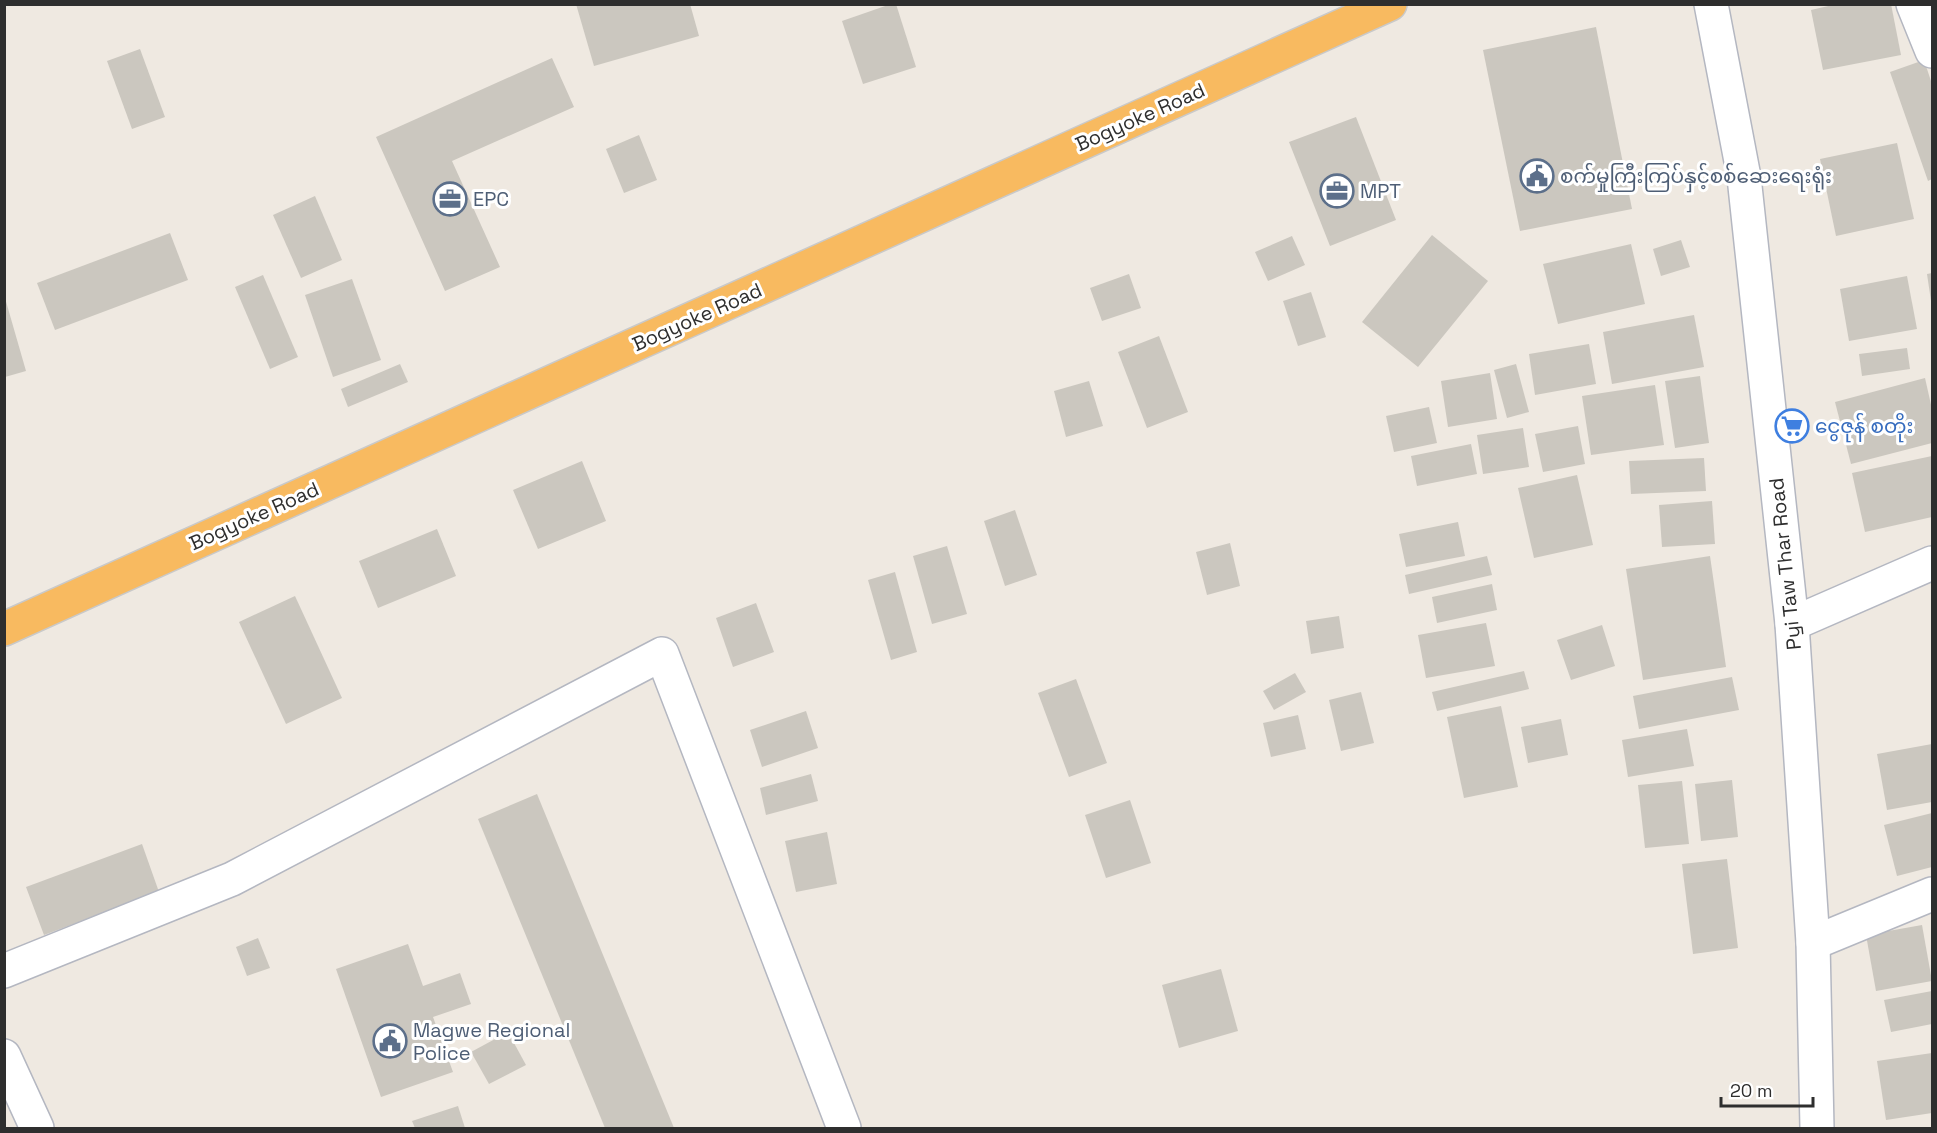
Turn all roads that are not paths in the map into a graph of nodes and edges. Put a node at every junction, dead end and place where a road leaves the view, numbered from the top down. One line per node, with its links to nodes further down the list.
1 (1390, 4): 7 (highway, Bogyoke Road)
2 (1711, 4): 6 (street, Pyi Taw Thar Road)
3 (1913, 4): 4 (street)
4 (1932, 51)
5 (1932, 563): 6 (street)
6 (1792, 624): 9 (street, Pyi Taw Thar Road)
7 (4, 629)
8 (1932, 894): 9 (street)
9 (1813, 943): 14 (street, Pyi Taw Thar Road)
10 (4, 970): 13 (street)
11 (4, 1056): 12 (street)
12 (37, 1128)
13 (844, 1128)
14 (1817, 1128)

